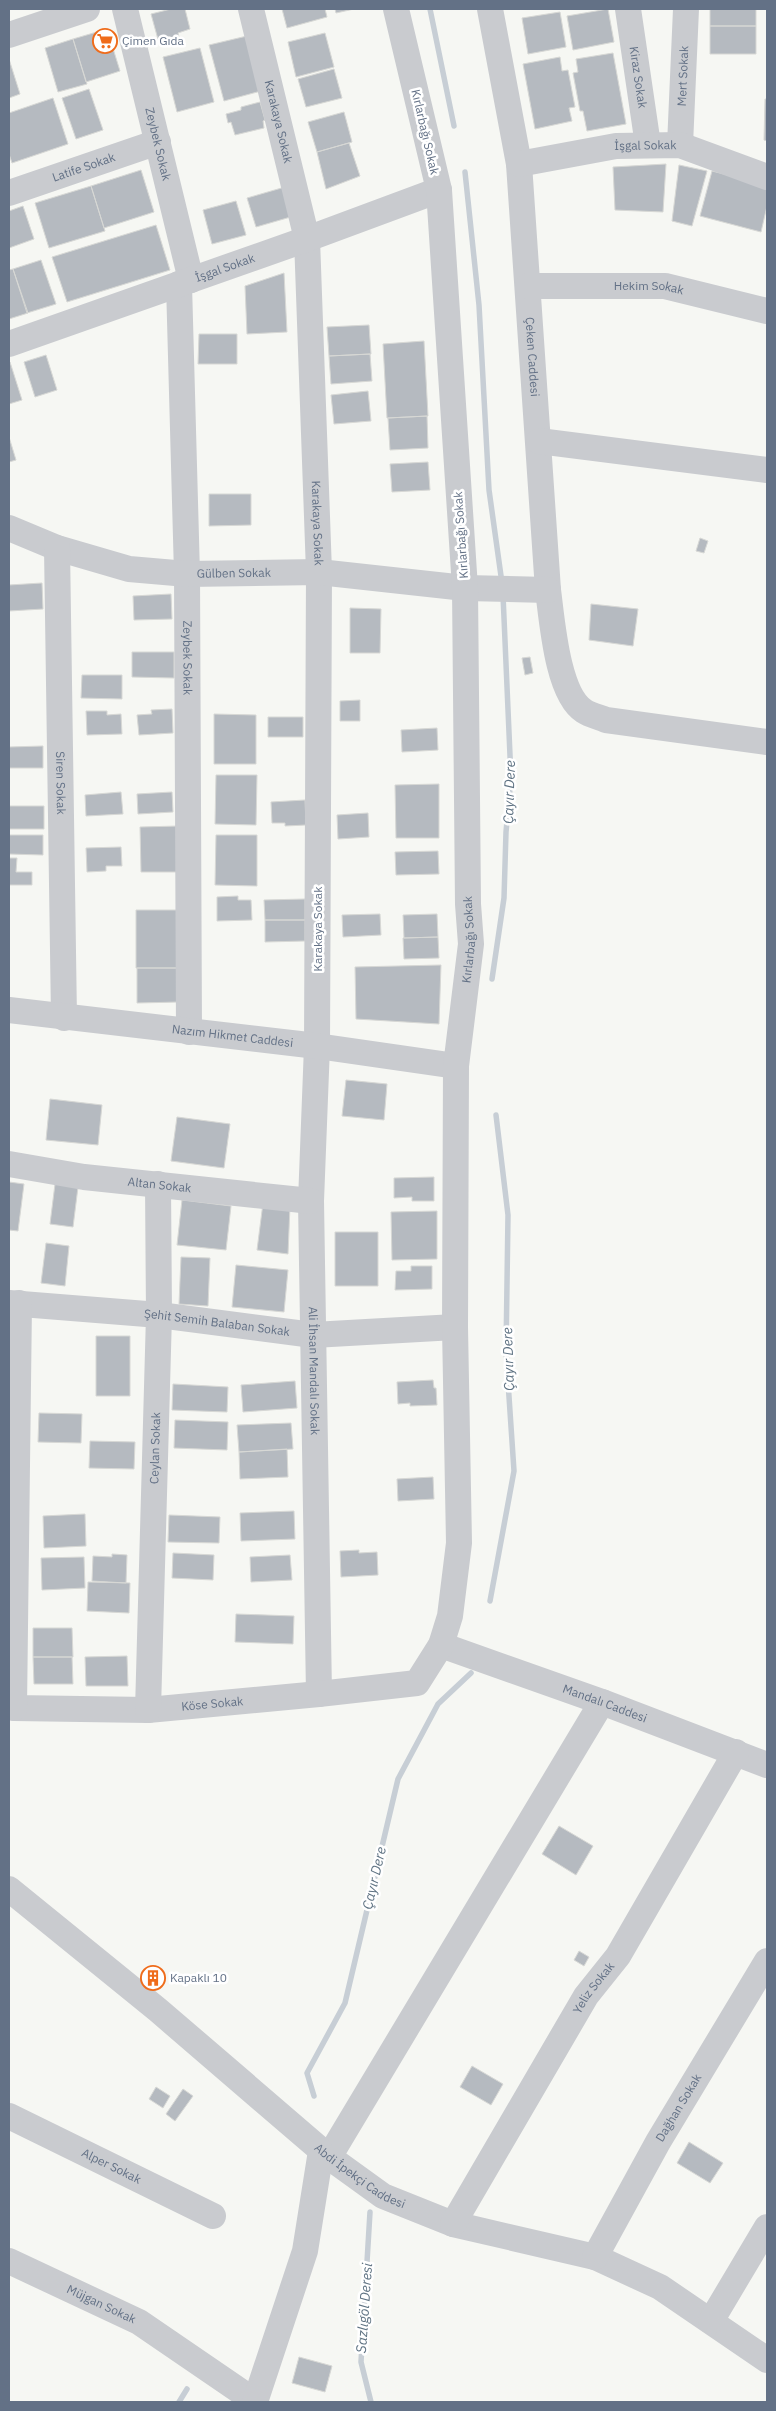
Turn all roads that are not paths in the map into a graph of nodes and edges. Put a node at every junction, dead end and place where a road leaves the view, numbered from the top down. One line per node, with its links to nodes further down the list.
1 (86, 9): 8 (street)
2 (125, 9): 9 (street, Zeybek Sokak)
3 (251, 9): 16 (street, Karakaya Sokak)
4 (396, 9): 14 (street, Kırlarbağı Sokak)
5 (490, 9): 12 (street, Çeken Caddesi)
6 (628, 9): 10 (street, Kiraz Sokak)
7 (686, 9): 11 (street, Mert Sokak)
8 (9, 35)
9 (158, 142): 15 (street, Latife Sokak); 17 (street, Zeybek Sokak)
10 (648, 145): 11 (street, İşgal Sokak); 12 (street, İşgal Sokak)
11 (680, 145): 13 (street, İşgal Sokak)
12 (519, 164): 18 (street, Çeken Caddesi)
13 (767, 177)
14 (439, 190): 16 (street, İşgal Sokak); 27 (street, Kırlarbağı Sokak)
15 (9, 193)
16 (308, 239): 17 (street, İşgal Sokak); 25 (street, Karakaya Sokak)
17 (185, 282): 20 (street, İşgal Sokak); 26 (street, Zeybek Sokak)
18 (528, 286): 19 (street, Hekim Sokak); 21 (street, Çeken Caddesi)
19 (767, 310)
20 (9, 344)
21 (539, 441): 22 (street); 28 (street, Çeken Caddesi)
22 (767, 470)
23 (9, 528): 24 (street, Gülben Sokak)
24 (57, 548): 26 (street, Gülben Sokak); 31 (street, Siren Sokak)
25 (319, 572): 26 (street, Gülben Sokak); 27 (street, Gülben Sokak); 33 (street, Karakaya Sokak)
26 (187, 574): 32 (street, Zeybek Sokak)
27 (465, 588): 28 (street, Gülben Sokak); 34 (street, Kırlarbağı Sokak)
28 (548, 590): 29 (street, Çeken Caddesi)
29 (767, 742)
30 (9, 1010): 31 (street, Nazım Hikmet Caddesi)
31 (64, 1018): 32 (street, Nazım Hikmet Caddesi)
32 (189, 1032): 33 (street, Nazım Hikmet Caddesi)
33 (317, 1046): 34 (street, Nazım Hikmet Caddesi); 37 (street, Ali İhsan Mandalı Sokak)
34 (456, 1066): 40 (street, Kırlarbağı Sokak)
35 (9, 1164): 36 (street, Altan Sokak)
36 (158, 1184): 37 (street, Altan Sokak); 39 (street, Ceylan Sokak)
37 (311, 1201): 41 (street, Ali İhsan Mandalı Sokak)
38 (14, 1303): 39 (street, Şehit Semih Balaban Sokak); 46 (street)
39 (158, 1315): 41 (street, Şehit Semih Balaban Sokak); 47 (street, Ceylan Sokak)
40 (455, 1328): 41 (street, Şehit Semih Balaban Sokak); 42 (street, Kırlarbağı Sokak)
41 (313, 1335): 44 (street, Ali İhsan Mandalı Sokak)
42 (441, 1645): 43 (street, Kırlarbağı Sokak); 45 (street, Mandalı Caddesi)
43 (416, 1682): 44 (street, Köse Sokak)
44 (319, 1694): 47 (street, Köse Sokak)
45 (602, 1702): 48 (street, Mandalı Caddesi); 53 (street)
46 (11, 1706): 47 (street, Köse Sokak)
47 (148, 1710)
48 (736, 1752): 49 (street, Mandalı Caddesi); 55 (street, Yeliz Sokak)
49 (767, 1765)
50 (9, 1889): 53 (street, Abdi İpekçi Caddesi)
51 (767, 1961): 57 (street, Dağhan Sokak)
52 (9, 2116): 54 (street, Alper Sokak)
53 (325, 2154): 55 (street, Abdi İpekçi Caddesi); 61 (street)
54 (213, 2216)
55 (453, 2224): 57 (street, Abdi İpekçi Caddesi)
56 (767, 2227): 59 (street)
57 (595, 2257): 59 (street, Abdi İpekçi Caddesi)
58 (9, 2261): 61 (street, Müjgan Sokak)
59 (711, 2321): 60 (street, Abdi İpekçi Caddesi)
60 (767, 2360)
61 (256, 2402)

